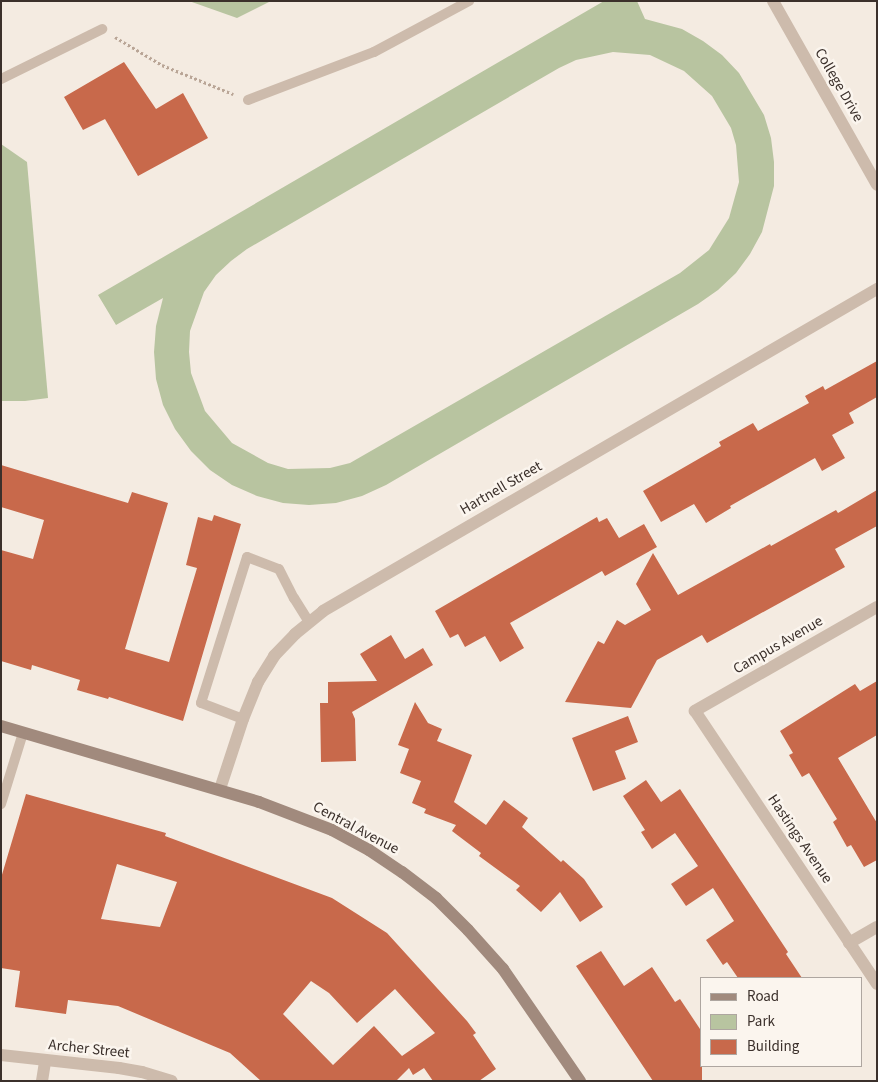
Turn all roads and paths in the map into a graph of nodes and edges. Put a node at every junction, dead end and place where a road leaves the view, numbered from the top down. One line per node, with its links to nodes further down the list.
1 (469, 1): 5 (lane)
2 (773, 1): 6 (street, College Drive)
3 (102, 29): 4 (lane); 5 (path)
4 (1, 79)
5 (248, 100)
6 (877, 185)
7 (877, 289): 9 (street, Hartnell Street)
8 (877, 607): 10 (street, Campus Avenue)
9 (309, 622): 11 (street, Hartnell Street); 11 (lane)
10 (695, 711): 17 (street, Hastings Avenue)
11 (242, 719): 14 (street, Hartnell Street)
12 (1, 726): 13 (street, Central Avenue)
13 (23, 732): 14 (street, Central Avenue); 15 (lane)
14 (220, 789): 23 (street, Central Avenue)
15 (1, 804)
16 (877, 927): 17 (street)
17 (849, 943): 18 (street, Hastings Avenue)
18 (877, 984)
19 (1, 1055): 20 (street, Archer Street)
20 (45, 1061): 21 (street); 22 (street, Archer Street)
21 (42, 1081)
22 (172, 1081)
23 (580, 1081)

